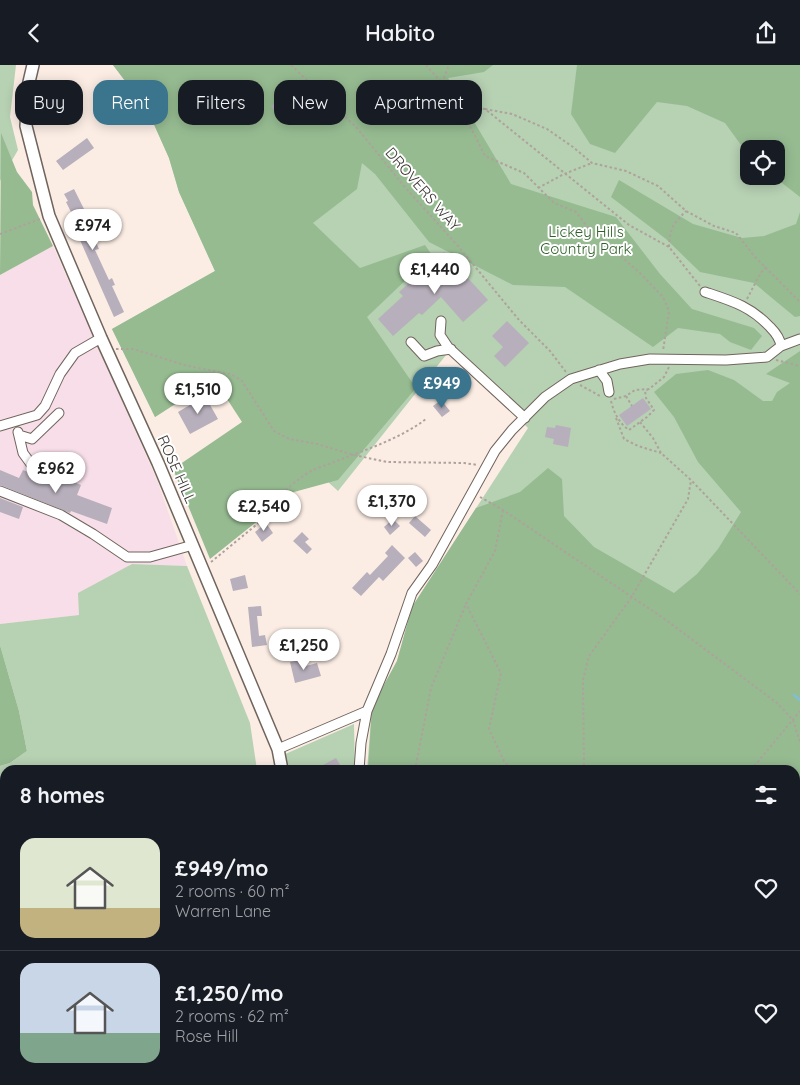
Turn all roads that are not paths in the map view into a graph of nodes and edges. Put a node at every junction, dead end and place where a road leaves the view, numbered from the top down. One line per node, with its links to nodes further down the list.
1 (33, 65): 4 (main road, ROSE HILL)
2 (706, 292): 7 (street)
3 (441, 321): 8 (street)
4 (101, 338): 13 (street); 18 (main road, ROSE HILL)
5 (800, 339): 7 (street)
6 (411, 342): 8 (street)
7 (781, 347): 9 (street)
8 (450, 349): 12 (street)
9 (599, 369): 10 (street); 12 (street)
10 (606, 394)
11 (59, 413): 15 (street)
12 (525, 418): 19 (street)
13 (16, 422): 14 (street); 15 (street)
14 (0, 426)
15 (19, 435): 16 (street)
16 (31, 464)
17 (0, 491): 18 (street)
18 (194, 545): 20 (main road, ROSE HILL)
19 (367, 711): 20 (street); 22 (street)
20 (278, 749): 21 (main road, ROSE HILL)
21 (281, 765)
22 (359, 765)

